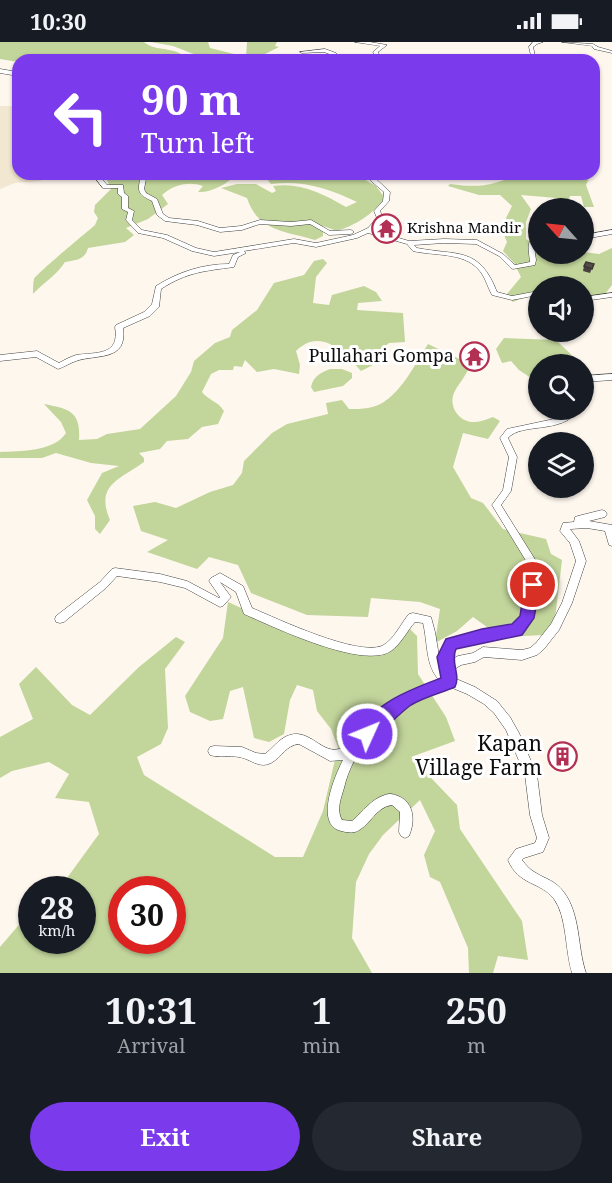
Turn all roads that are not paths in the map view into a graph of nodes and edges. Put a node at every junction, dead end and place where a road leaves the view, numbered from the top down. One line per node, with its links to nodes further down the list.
1 (357, 42): 5 (street)
2 (542, 42): 12 (street)
3 (564, 42): 6 (street)
4 (585, 42): 6 (street)
5 (387, 43): 11 (street)
6 (593, 45): 7 (street); 9 (street)
7 (612, 47)
8 (302, 51): 10 (street)
9 (612, 52)
10 (334, 54)
11 (376, 54)
12 (533, 54)
13 (100, 180): 20 (street)
14 (143, 180): 16 (street)
15 (373, 180): 16 (street)
16 (370, 229): 19 (street); 20 (street)
17 (612, 232): 18 (street)
18 (594, 235)
19 (409, 243): 21 (street); 22 (street)
20 (257, 248): 25 (street)
21 (533, 264)
22 (528, 295)
23 (612, 295): 24 (street)
24 (594, 298)
25 (0, 358)
26 (612, 377): 27 (street)
27 (594, 378)
28 (564, 420): 33 (street)
29 (602, 514): 30 (street)
30 (566, 526): 31 (street); 33 (street)
31 (611, 535)
32 (60, 619): 34 (street)
33 (446, 669): 34 (street)
34 (450, 682): 35 (street); 38 (street)
35 (354, 748): 36 (street); 37 (street)
36 (214, 751)
37 (405, 832)
38 (579, 973)

